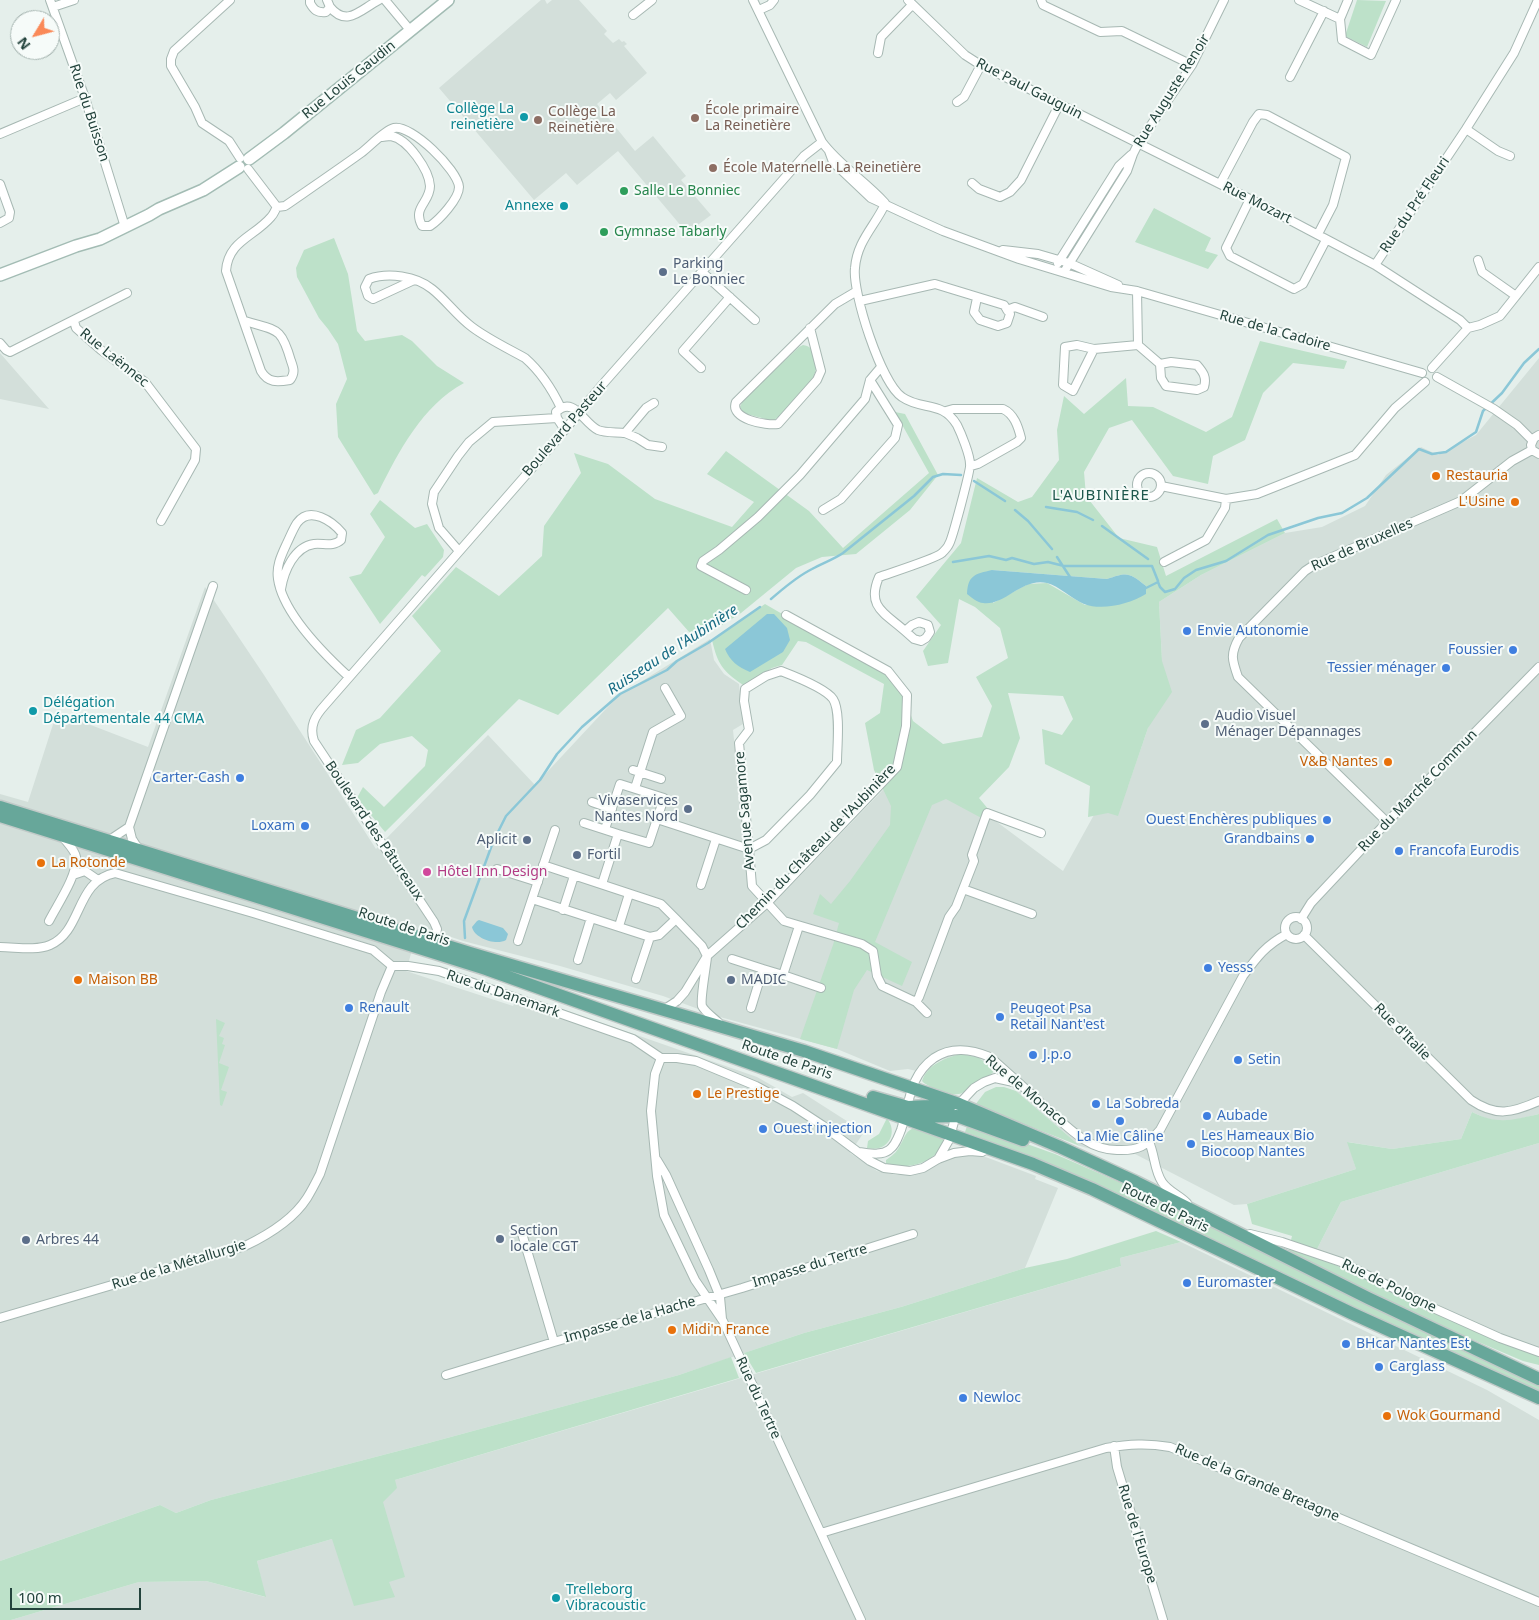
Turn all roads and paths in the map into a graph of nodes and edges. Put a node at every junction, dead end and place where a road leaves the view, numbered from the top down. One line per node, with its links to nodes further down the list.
1 (74, 0): 17 (street)
2 (230, 0): 38 (street)
3 (310, 0): 18 (street)
4 (379, 0): 18 (street)
5 (385, 0): 23 (street)
6 (448, 0): 23 (street, Rue Louis Gaudin)
7 (652, 0): 21 (street)
8 (753, 0): 19 (street, Rue de la Cadoire)
9 (774, 0): 19 (street)
10 (1041, 0): 26 (street)
11 (1224, 0): 26 (street, Rue Auguste Renoir)
12 (1299, 0): 20 (street)
13 (1348, 0): 22 (street)
14 (1396, 0): 22 (street)
15 (1538, 0): 31 (street, Rue du Pré Fleuri)
16 (910, 2): 24 (street); 25 (street, Rue Paul Gauguin)
17 (51, 3): 28 (street, Rue du Buisson)
18 (329, 3)
19 (759, 10): 34 (street, Rue de la Cadoire)
20 (1324, 11): 22 (street); 27 (street)
21 (633, 15)
22 (1340, 19)
23 (410, 30): 38 (street, Rue Louis Gaudin)
24 (878, 53)
25 (981, 65): 29 (street); 30 (street, Rue Paul Gauguin)
26 (1192, 65): 35 (street, Rue Auguste Renoir)
27 (1290, 77)
28 (85, 98): 32 (street); 49 (street, Rue du Buisson)
29 (957, 102)
30 (1059, 105): 35 (street, Rue Paul Gauguin); 39 (street)
31 (1466, 129): 37 (street); 57 (street, Rue du Pré Fleuri)
32 (0, 134)
33 (380, 137): 33 (street); 45 (street)
34 (822, 142): 44 (street, Rue de la Cadoire); 60 (street, Boulevard Pasteur)
35 (1138, 144): 36 (street, Rue Auguste Renoir); 41 (street, Rue Mozart)
36 (1133, 154): 43 (street, Rue Auguste Renoir); 46 (street, Rue Auguste Renoir)
37 (1510, 156)
38 (244, 163): 45 (street); 49 (street, Rue Louis Gaudin)
39 (972, 183)
40 (0, 184): 47 (street)
41 (1220, 184): 42 (street, Rue Mozart); 51 (street)
42 (1250, 200): 51 (street, Rue Mozart); 52 (street)
43 (1096, 203): 46 (street); 48 (street, Rue Auguste Renoir)
44 (885, 204): 53 (street, Rue de la Cadoire); 65 (street)
45 (277, 207): 76 (street)
46 (1104, 207): 50 (street, Rue Auguste Renoir)
47 (0, 223)
48 (1083, 223): 50 (street); 54 (street, Rue Auguste Renoir)
49 (125, 227): 62 (street, Rue Louis Gaudin)
50 (1091, 228): 56 (street, Rue Auguste Renoir)
51 (1318, 234): 52 (street, Rue Mozart)
52 (1326, 240): 57 (street, Rue Mozart)
53 (994, 249): 54 (street, Rue de la Cadoire); 59 (street, Rue de la Cadoire)
54 (1060, 260): 56 (street, Rue de la Cadoire); 59 (street, Rue Auguste Renoir)
55 (1478, 260): 68 (street)
56 (1069, 263): 61 (street, Rue Auguste Renoir); 64 (street, Rue de la Cadoire)
57 (1375, 265): 78 (street, Rue du Pré Fleuri)
58 (1539, 267): 68 (street)
59 (1055, 269): 61 (street, Rue de la Cadoire)
60 (702, 272): 69 (street); 93 (street, Boulevard Pasteur)
61 (1064, 272): 64 (street, Rue de la Cadoire)
62 (0, 275)
63 (414, 280): 63 (street); 91 (street)
64 (1128, 289): 66 (street, Rue de la Cadoire)
65 (857, 290): 71 (street); 77 (street)
66 (1137, 291): 80 (street); 86 (street, Rue de la Cadoire)
67 (127, 293): 75 (street, Rue Laënnec)
68 (1516, 296): 78 (street)
69 (730, 298): 74 (street); 84 (street)
70 (977, 298): 71 (street); 72 (street); 72 (street)
71 (860, 301): 83 (street)
72 (1007, 310): 73 (street)
73 (1043, 317)
74 (755, 320)
75 (74, 321): 79 (street, Rue Laënnec); 104 (street, Rue Laënnec)
76 (245, 321): 76 (street)
77 (810, 328): 77 (street)
78 (1468, 328): 85 (street)
79 (0, 343)
80 (1138, 345): 81 (street); 82 (street)
81 (1094, 348): 81 (street)
82 (1160, 364): 82 (street)
83 (880, 367): 88 (street); 92 (street)
84 (701, 368)
85 (1432, 368): 86 (street); 87 (street)
86 (1422, 373): 89 (street)
87 (1437, 376): 89 (street); 97 (street)
88 (870, 380): 103 (street); 109 (street)
89 (1425, 382): 102 (street)
90 (654, 403): 96 (street)
91 (561, 408): 93 (street); 94 (street)
92 (946, 411): 100 (street); 100 (street)
93 (580, 413): 95 (street, Boulevard Pasteur); 96 (street)
94 (557, 418): 95 (street); 105 (street)
95 (565, 430): 105 (street, Boulevard Pasteur)
96 (626, 433): 98 (street)
97 (1536, 438): 99 (street)
98 (662, 447)
99 (1536, 452): 124 (street, Rue de Bruxelles)
100 (971, 466): 111 (street)
101 (1161, 486): 102 (street)
102 (1226, 499): 106 (street)
103 (823, 510)
104 (161, 521)
105 (459, 551): 113 (street, Boulevard Pasteur)
106 (1164, 562)
107 (213, 586): 126 (street)
108 (281, 589): 108 (street); 113 (street)
109 (746, 590)
110 (786, 615): 147 (street, Chemin du Château de l'Aubinière)
111 (906, 631)
112 (1539, 667): 124 (street, Rue du Marché Commun)
113 (350, 677): 115 (street, Boulevard Pasteur)
114 (665, 688): 116 (street)
115 (314, 720): 160 (street, Boulevard des Pâtureaux)
116 (637, 771): 117 (street); 118 (street)
117 (661, 779)
118 (635, 788): 121 (street); 123 (street)
119 (592, 802): 121 (street)
120 (0, 807): 133 (main road, Route de Paris)
121 (612, 809): 128 (street)
122 (0, 816): 131 (main road, Route de Paris)
123 (657, 820): 130 (street); 132 (street)
124 (1387, 822): 152 (street, Rue du Marché Commun)
125 (584, 823): 128 (street)
126 (130, 827): 133 (street); 135 (street)
127 (555, 830): 136 (street)
128 (605, 830): 130 (street)
129 (1041, 833): 144 (street)
130 (618, 834): 142 (street)
131 (62, 836): 138 (street); 180 (main road, Route de Paris)
132 (716, 839): 134 (street); 143 (street)
133 (108, 840): 135 (main road, Route de Paris)
134 (749, 849): 134 (street, Avenue Sagamore); 147 (street, Avenue Sagamore)
135 (139, 850): 160 (main road, Route de Paris)
136 (543, 865): 139 (street); 141 (street)
137 (497, 869): 141 (street)
138 (73, 874): 140 (street); 153 (street)
139 (574, 876): 142 (street); 148 (street)
140 (98, 880): 161 (street); 165 (street)
141 (538, 882): 146 (street)
142 (602, 884): 145 (street)
143 (701, 885)
144 (963, 890): 149 (street); 170 (street)
145 (629, 894): 151 (street); 154 (street)
146 (532, 899): 148 (street); 159 (street)
147 (766, 903): 155 (street, Avenue Sagamore); 162 (street, Chemin du Château de l'Aubinière)
148 (563, 910): 150 (street)
149 (1032, 914)
150 (591, 918): 154 (street); 164 (street)
151 (676, 919): 158 (street); 162 (street)
152 (1301, 919): 156 (street); 157 (street)
153 (49, 921)
154 (619, 926): 158 (street)
155 (799, 926): 167 (street); 170 (street, Avenue Sagamore)
156 (1287, 934): 157 (street); 182 (street)
157 (1304, 935): 178 (street, Rue d'Italie)
158 (650, 937): 168 (street)
159 (518, 941)
160 (435, 942): 172 (main road, Route de Paris)
161 (0, 947)
162 (707, 956): 172 (street, Chemin du Château de l'Aubinière); 174 (street)
163 (732, 959): 166 (street)
164 (578, 960)
165 (392, 966): 175 (street, Rue du Danemark); 193 (street, Rue de la Métallurgie)
166 (763, 969): 167 (street); 171 (street)
167 (783, 975): 169 (street)
168 (636, 979)
169 (821, 988)
170 (916, 1002): 173 (street)
171 (751, 1008)
172 (663, 1010): 174 (main road, Route de Paris)
173 (927, 1013)
174 (722, 1027): 177 (main road, Route de Paris)
175 (661, 1058): 184 (street); 185 (street, Rue du Tertre)
176 (1020, 1084): 177 (street, Rue de Monaco); 179 (street); 182 (street, Rue de Monaco)
177 (912, 1087): 179 (main road, Route de Paris); 180 (street, Rue de Monaco)
178 (1539, 1101)
179 (958, 1110): 180 (main road); 181 (street); 187 (main road, Route de Paris)
180 (906, 1112): 181 (main road, Route de Paris); 184 (street)
181 (951, 1134): 183 (main road, Route de Paris); 186 (street)
182 (1149, 1142): 187 (street)
183 (988, 1147): 186 (street); 199 (main road, Route de Paris)
184 (859, 1152): 186 (street)
185 (656, 1158): 191 (street); 192 (street, Rue du Tertre)
186 (938, 1159)
187 (1191, 1209): 189 (main road, Route de Paris)
188 (521, 1230): 195 (street, Impasse de la Hache)
189 (1235, 1231): 196 (street, Rue de Pologne); 198 (main road, Route de Paris)
190 (913, 1234): 191 (street, Impasse du Tertre)
191 (719, 1295): 192 (street, Impasse du Tertre); 194 (street)
192 (706, 1298): 194 (street, Rue du Tertre); 195 (street, Impasse de la Hache)
193 (0, 1318)
194 (723, 1322): 201 (street, Rue du Tertre)
195 (554, 1342): 197 (street, Impasse de la Hache)
196 (1539, 1352)
197 (446, 1375)
198 (1539, 1379)
199 (1538, 1398)
200 (1114, 1446): 201 (street, Rue de la Grande Bretagne); 202 (street, Rue de la Grande Bretagne); 204 (street, Rue de l'Europe)
201 (821, 1533): 203 (street, Rue du Tertre)
202 (1539, 1602)
203 (861, 1620)
204 (1163, 1620)

